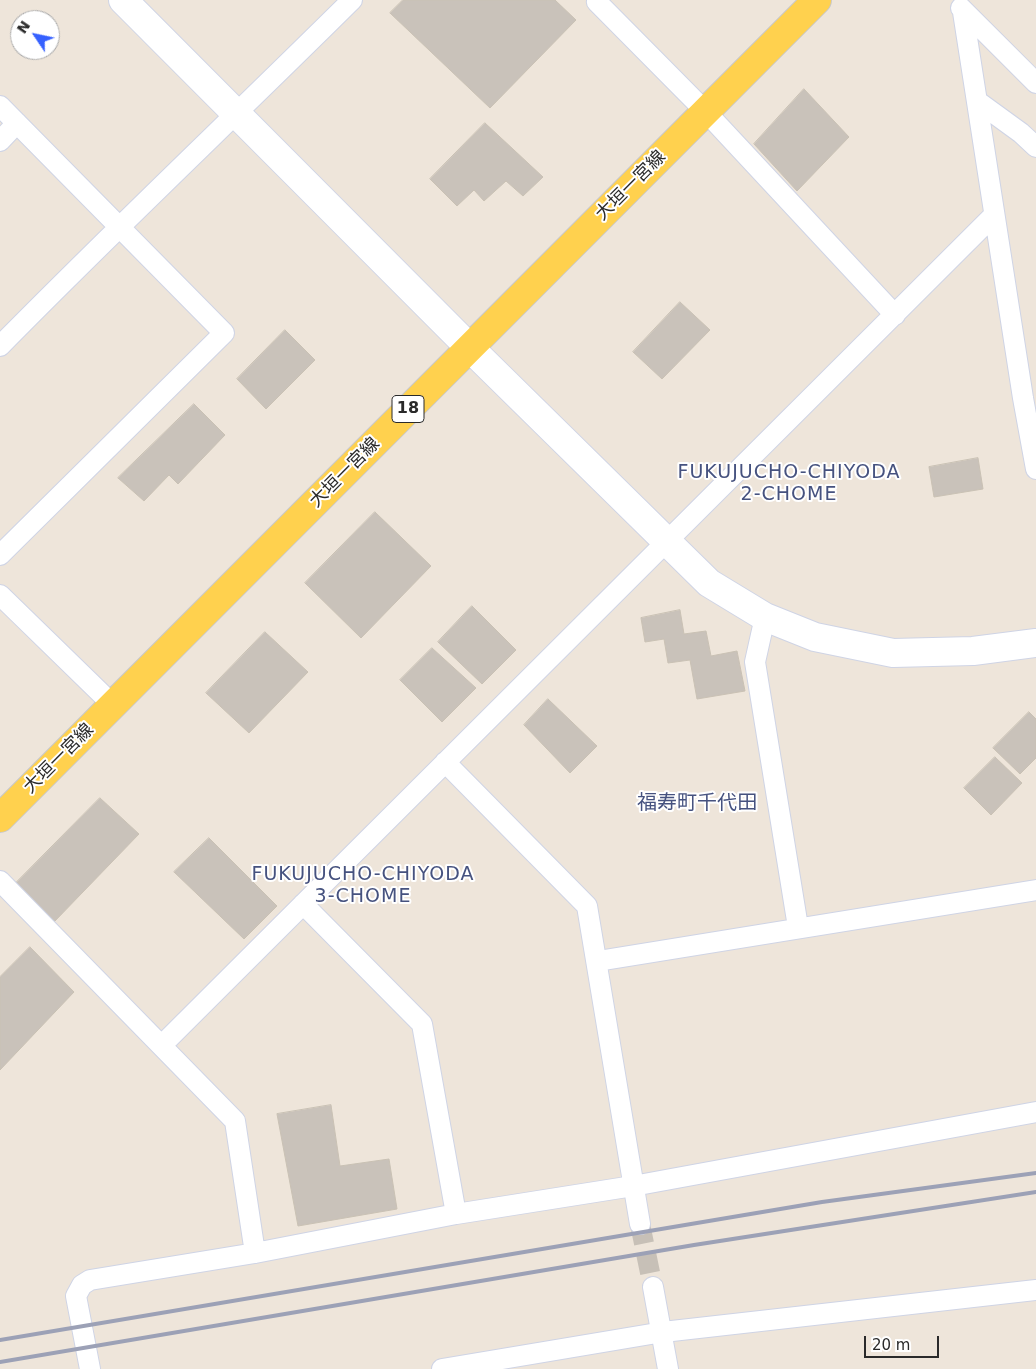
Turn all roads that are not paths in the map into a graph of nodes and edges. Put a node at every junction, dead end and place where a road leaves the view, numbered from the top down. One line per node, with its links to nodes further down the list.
1 (352, 0): 10 (street)
2 (598, 0): 9 (street)
3 (817, 0): 9 (main road, 大垣一宮線 / 18)
4 (128, 2): 10 (street)
5 (960, 6): 6 (street); 7 (street)
6 (1036, 83)
7 (977, 101): 13 (street); 14 (street)
8 (0, 106): 11 (street)
9 (706, 112): 16 (street); 18 (main road, 大垣一宮線 / 18)
10 (237, 114): 15 (street); 18 (street)
11 (18, 123): 12 (street); 15 (street)
12 (0, 141)
13 (1036, 147)
14 (994, 215): 16 (street); 19 (street)
15 (118, 227): 17 (street); 21 (street)
16 (895, 315): 20 (street)
17 (0, 346)
18 (470, 348): 20 (street); 25 (main road, 大垣一宮線 / 18)
19 (1036, 469)
20 (666, 542): 23 (street); 26 (street)
21 (0, 555)
22 (0, 595): 25 (street)
23 (765, 617): 24 (street); 31 (street)
24 (1036, 643)
25 (113, 706): 27 (main road, 大垣一宮線 / 18)
26 (445, 762): 30 (street); 32 (street)
27 (0, 818)
28 (0, 881): 33 (street)
29 (1036, 890): 31 (street)
30 (302, 904): 33 (street); 36 (street)
31 (798, 927): 32 (street)
32 (598, 961): 35 (street)
33 (162, 1045): 38 (street)
34 (1036, 1112): 35 (street)
35 (632, 1186): 36 (street); 37 (street)
36 (456, 1214): 38 (street)
37 (640, 1224)
38 (256, 1253): 42 (street)
39 (653, 1287): 41 (street)
40 (1036, 1290): 41 (street)
41 (663, 1332): 43 (street); 44 (street)
42 (90, 1369)
43 (442, 1369)
44 (668, 1369)

